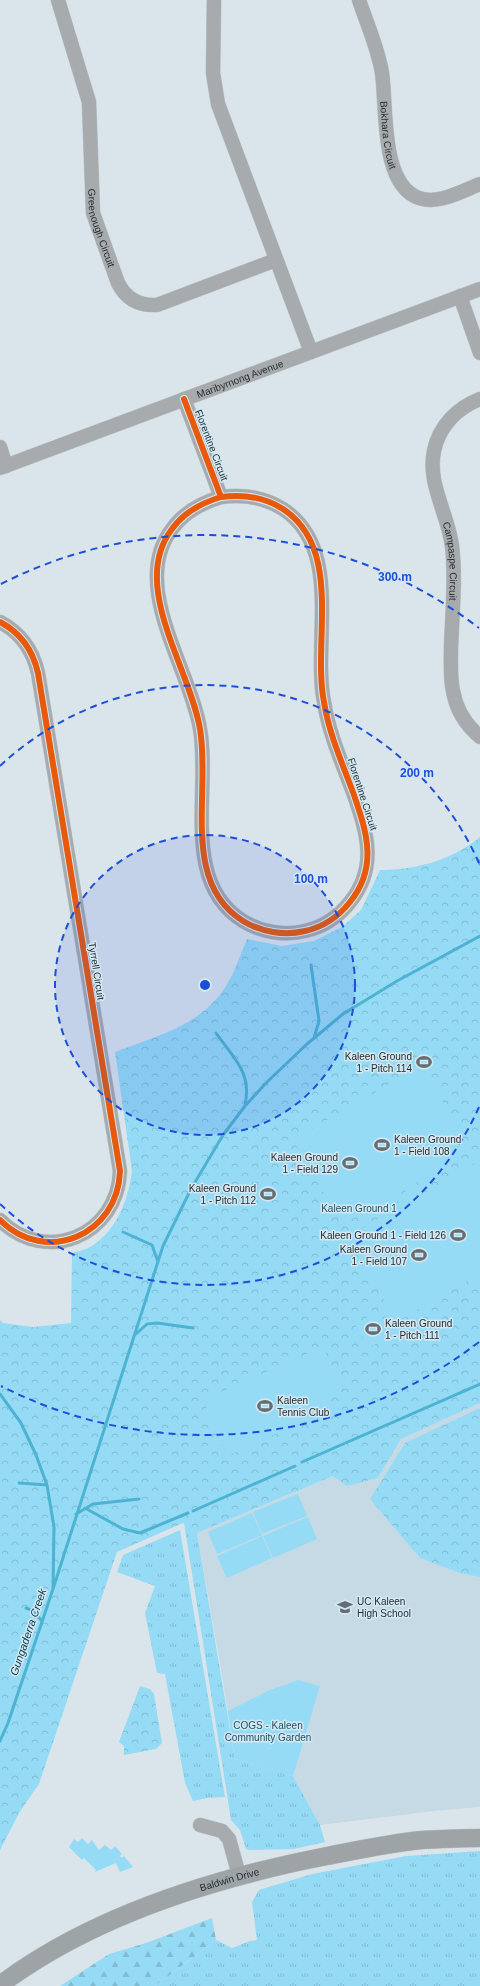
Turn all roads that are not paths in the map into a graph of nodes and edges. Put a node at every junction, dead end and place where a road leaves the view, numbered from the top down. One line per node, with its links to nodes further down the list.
1 (58, 0): 5 (street, Greenough Circuit)
2 (214, 0): 5 (street)
3 (359, 0): 4 (street, Bokhara Circuit)
4 (480, 184)
5 (276, 260): 8 (street)
6 (480, 289): 7 (street, Maribyrnong Avenue)
7 (460, 296): 8 (street, Maribyrnong Avenue); 9 (street)
8 (311, 352): 10 (street, Maribyrnong Avenue)
9 (480, 353)
10 (184, 399): 13 (street, Maribyrnong Avenue); 14 (street, Florentine Circuit)
11 (480, 399): 16 (street, Campaspe Circuit)
12 (0, 447): 13 (street)
13 (3, 467)
14 (221, 497): 14 (street, Florentine Circuit)
15 (0, 622): 17 (street, Tyrrell Circuit)
16 (480, 737)
17 (0, 1220)
18 (200, 1825): 20 (street)
19 (480, 1838): 20 (main road, Baldwin Drive)
20 (239, 1875): 21 (main road, Baldwin Drive)
21 (0, 1985)

